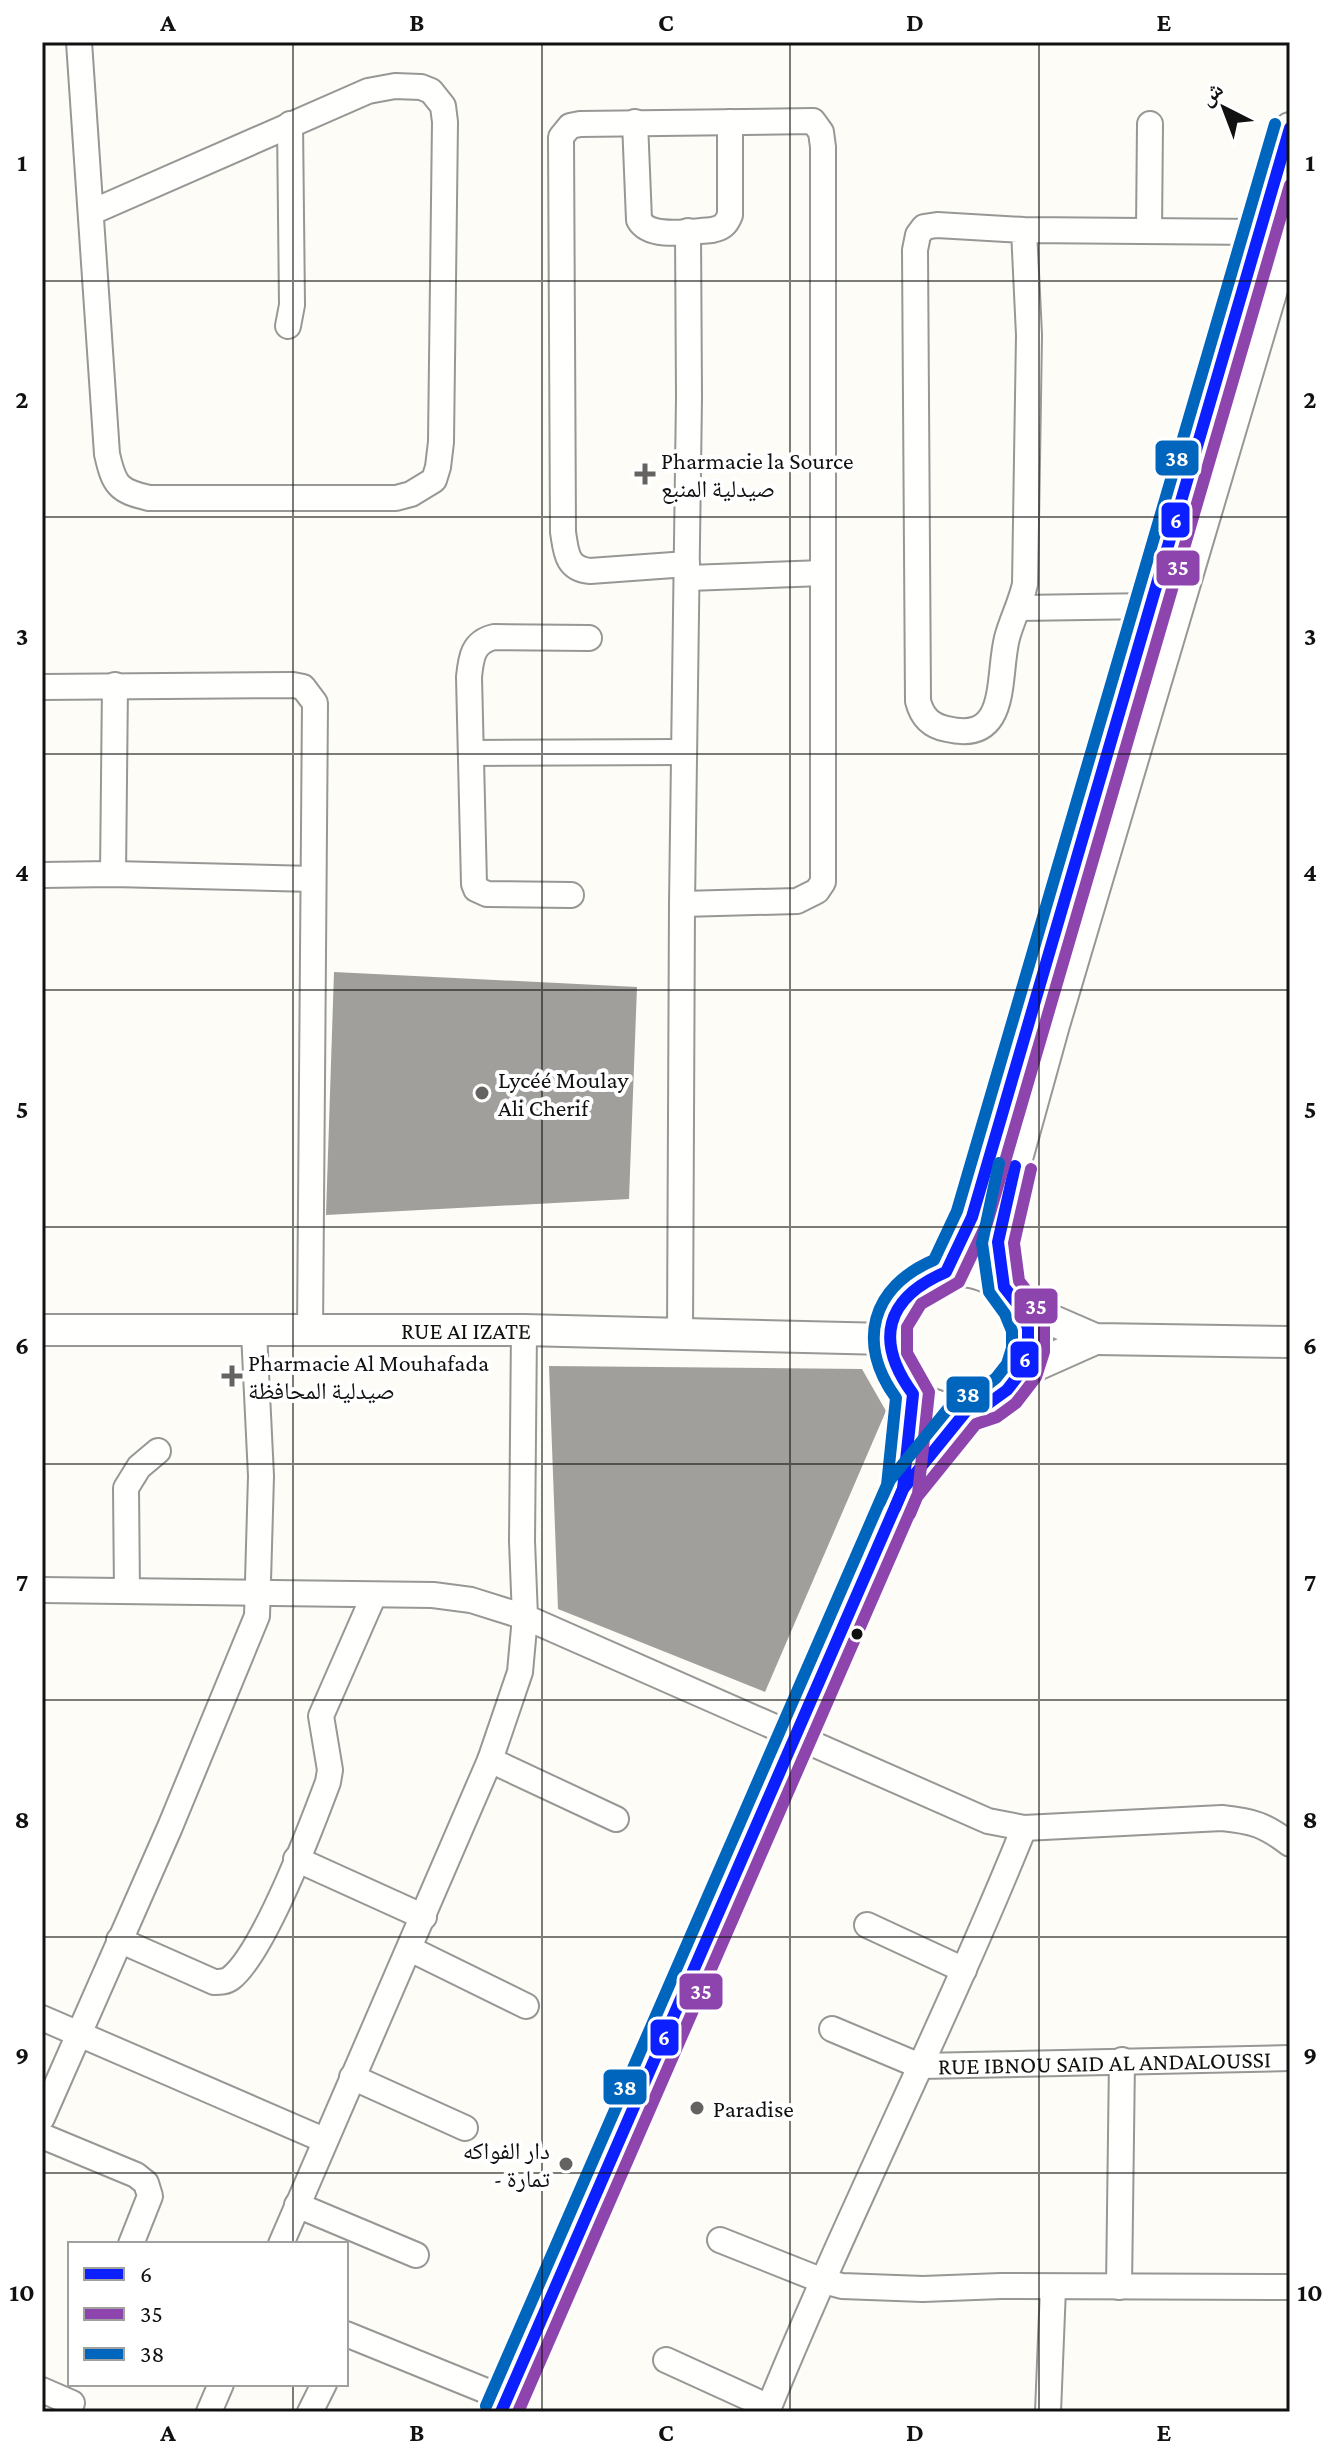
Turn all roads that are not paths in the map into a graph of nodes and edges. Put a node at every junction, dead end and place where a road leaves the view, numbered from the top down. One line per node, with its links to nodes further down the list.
1 (79, 42): 7 (street)
2 (635, 122): 3 (street); 10 (street); 14 (street)
3 (730, 122): 10 (street); 15 (street)
4 (290, 124): 7 (street); 7 (street); 13 (street)
5 (1150, 124): 11 (street)
6 (1290, 128): 12 (street)
7 (92, 212)
8 (1290, 229): 29 (street)
9 (1024, 230): 11 (street); 17 (street); 17 (street)
10 (688, 231): 14 (street)
11 (1149, 231): 12 (street)
12 (1260, 232): 16 (street)
13 (288, 326)
14 (688, 571): 15 (street); 21 (street)
15 (823, 573): 27 (street)
16 (1152, 606): 17 (street); 28 (street)
17 (1019, 608)
18 (589, 638): 22 (street)
19 (115, 685): 20 (street); 23 (street); 25 (street)
20 (42, 687)
21 (684, 752): 22 (street); 27 (street)
22 (472, 753): 26 (street)
23 (113, 874): 24 (street); 25 (street)
24 (42, 875)
25 (313, 879): 33 (street)
26 (571, 895)
27 (682, 904): 34 (street)
28 (946, 1272): 29 (street); 35 (street)
29 (1012, 1296): 36 (street); 38 (street)
30 (42, 1330): 32 (street, RUE AI IZATE)
31 (524, 1330): 33 (street, RUE AI IZATE); 34 (street, RUE AI IZATE); 47 (street)
32 (254, 1332): 33 (street, RUE AI IZATE); 45 (street)
33 (310, 1332)
34 (680, 1334): 35 (street, RUE AI IZATE)
35 (888, 1339): 39 (street)
36 (1095, 1339): 37 (street); 38 (street)
37 (1290, 1342)
38 (1021, 1372): 40 (street)
39 (913, 1394): 40 (street); 42 (main road)
40 (967, 1410): 42 (main road)
41 (158, 1451): 44 (street)
42 (903, 1489): 48 (main road)
43 (42, 1590): 44 (street)
44 (127, 1591): 45 (street)
45 (259, 1595): 46 (street); 56 (street)
46 (374, 1595): 47 (street); 53 (street)
47 (525, 1617): 48 (street); 49 (street)
48 (795, 1738): 51 (street); 86 (main road)
49 (490, 1760): 50 (street); 54 (street)
50 (616, 1819)
51 (1024, 1828): 52 (street); 58 (street)
52 (1290, 1844)
53 (296, 1859): 54 (street); 56 (street)
54 (424, 1917): 57 (street)
55 (867, 1925): 58 (street)
56 (119, 1940): 62 (street)
57 (410, 1949): 59 (street); 66 (street)
58 (964, 1970): 65 (street)
59 (526, 2006)
60 (42, 2018): 62 (street)
61 (832, 2029): 65 (street)
62 (77, 2034): 67 (street); 70 (street)
63 (1290, 2058): 64 (street, RUE IBNOU SAID AL ANDALOUSSI)
64 (1122, 2060): 65 (street, RUE IBNOU SAID AL ANDALOUSSI); 77 (street)
65 (920, 2066): 76 (street)
66 (352, 2077): 68 (street); 70 (street)
67 (42, 2118)
68 (465, 2128)
69 (42, 2136): 73 (street)
70 (324, 2140): 71 (street)
71 (297, 2205): 74 (street); 75 (street)
72 (720, 2240): 76 (street)
73 (132, 2242)
74 (282, 2242)
75 (416, 2255)
76 (823, 2281): 79 (street); 87 (street)
77 (1119, 2287): 78 (street); 79 (street)
78 (1290, 2287)
79 (1053, 2288): 90 (street)
80 (348, 2337): 86 (street)
81 (666, 2360): 87 (street)
82 (220, 2386): 88 (street)
83 (323, 2386): 89 (street)
84 (42, 2390): 85 (street)
85 (72, 2400)
86 (504, 2405)
87 (768, 2410)
88 (209, 2412)
89 (310, 2412)
90 (1048, 2412)

